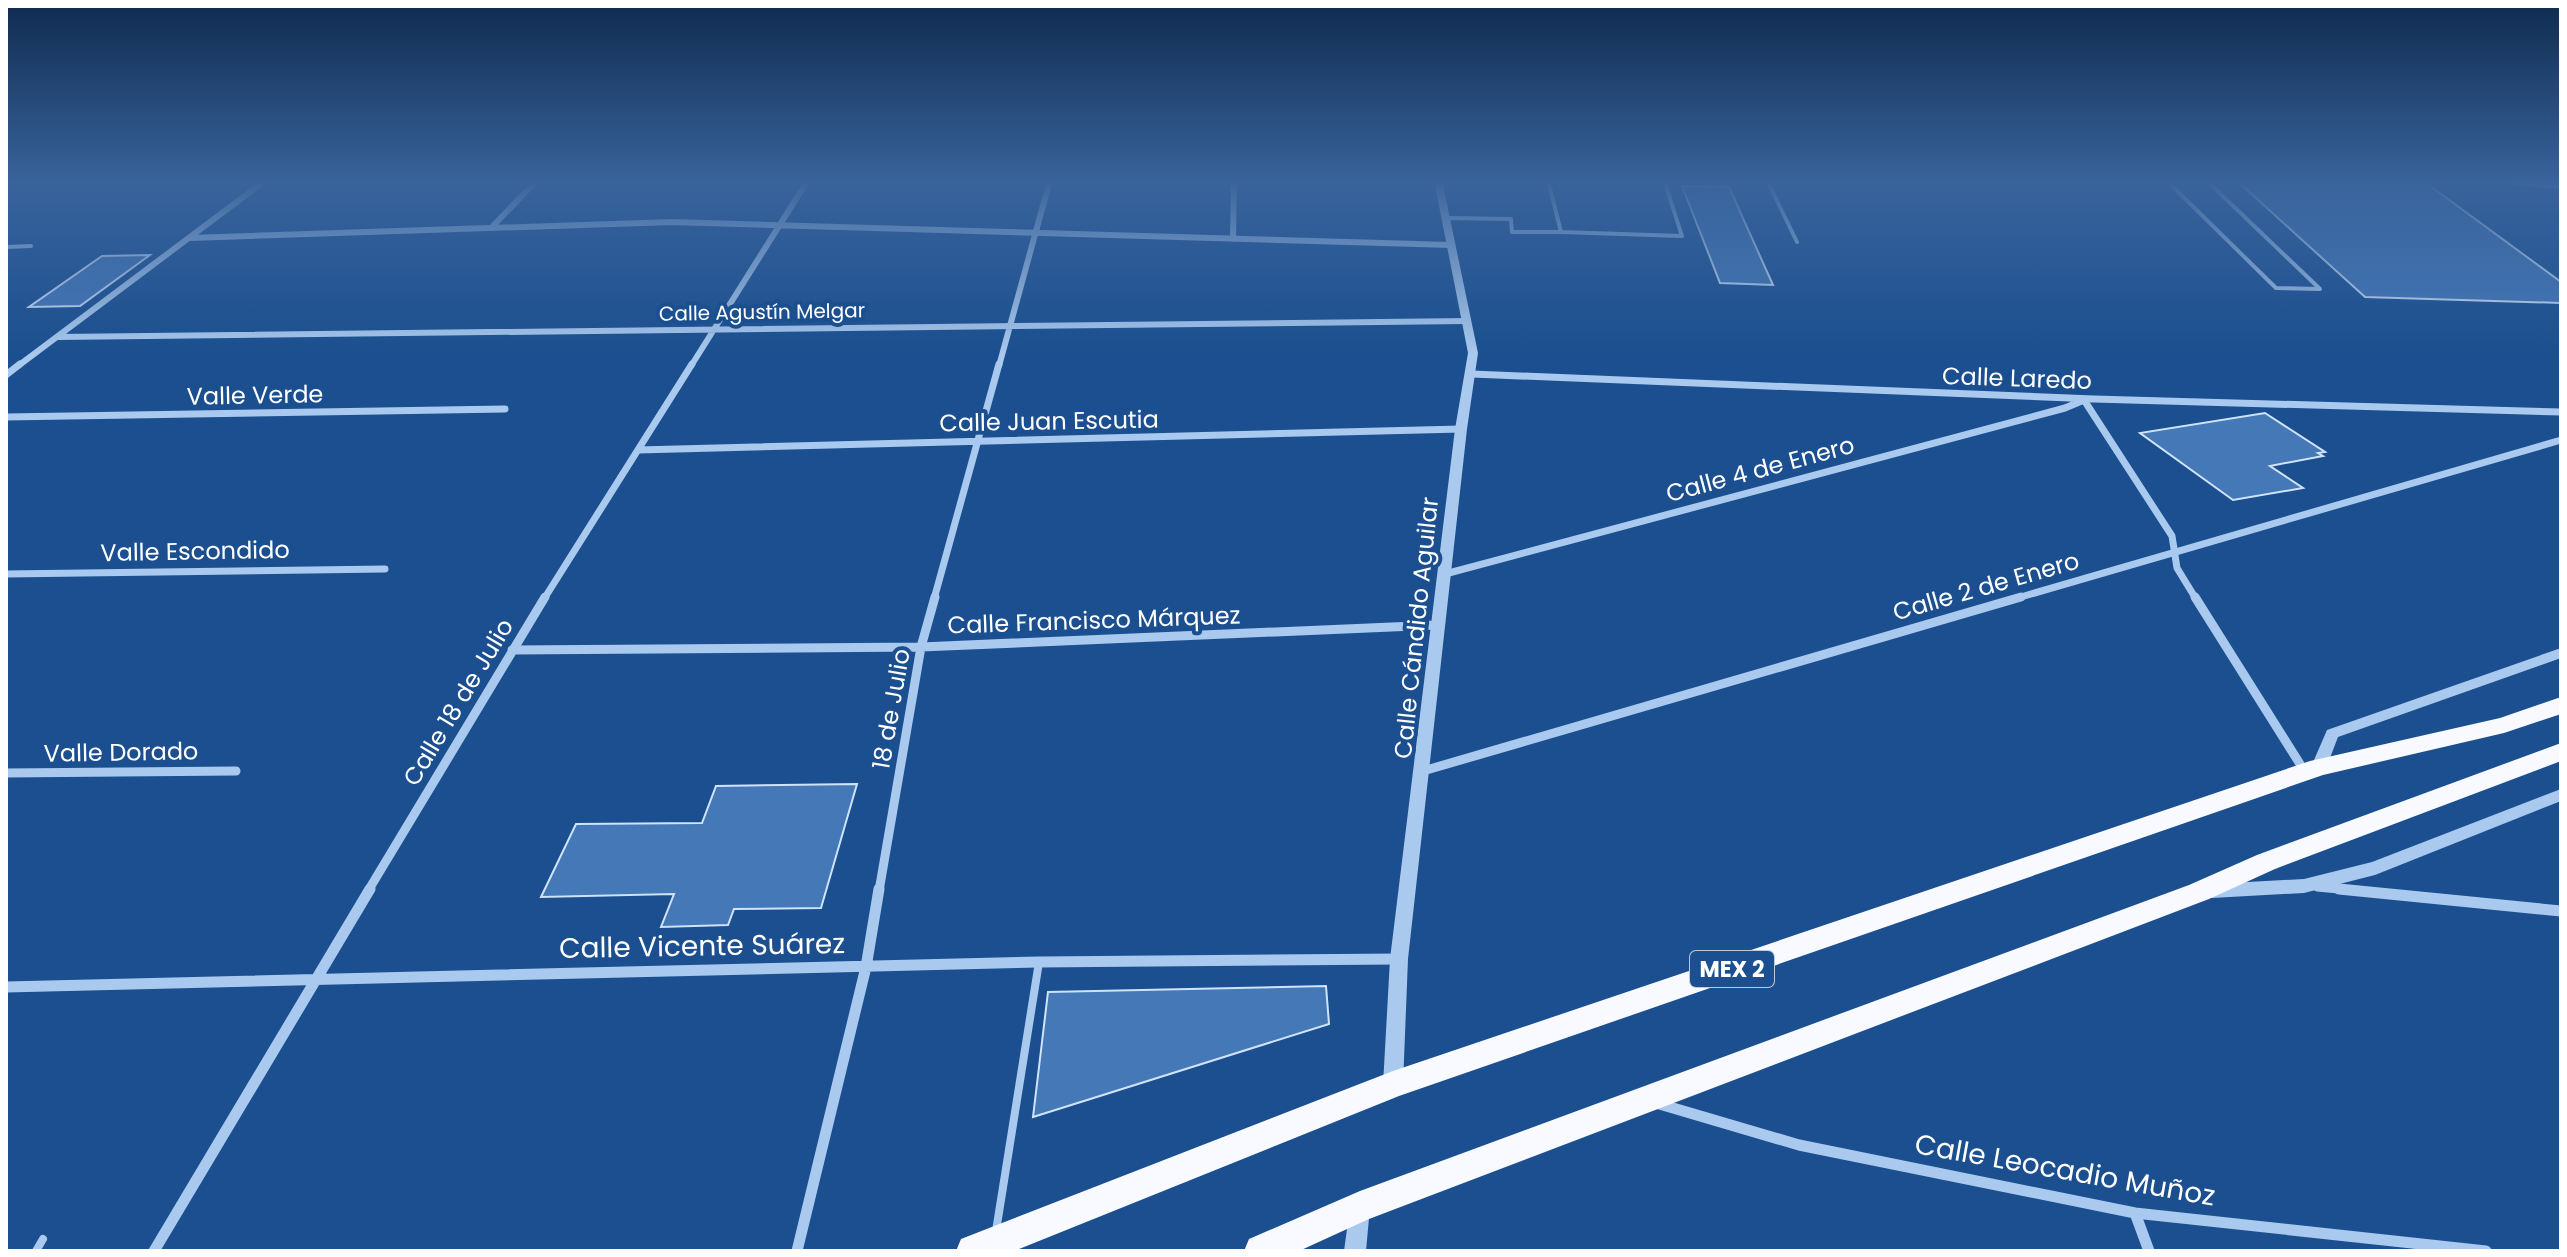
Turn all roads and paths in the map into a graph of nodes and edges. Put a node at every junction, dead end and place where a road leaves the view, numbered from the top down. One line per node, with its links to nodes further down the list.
1 (188, 239): 17 (street)
2 (770, 239): 16 (street, Calle 18 de Julio)
3 (1034, 239): 15 (street, 18 de Julio)
4 (1220, 239): 5 (street)
5 (1233, 239): 11 (street)
6 (1451, 239): 11 (street, Calle Cándido Aguilar)
7 (1795, 239): 10 (lane)
8 (2226, 239): 9 (lane)
9 (2267, 239)
10 (1797, 242)
11 (1452, 245): 14 (street, Calle Cándido Aguilar)
12 (31, 246): 13 (lane)
13 (6, 247)
14 (1467, 321): 15 (street, Calle Agustín Melgar); 18 (street, Calle Cándido Aguilar)
15 (1011, 324): 16 (street, Calle Agustín Melgar); 27 (street, 18 de Julio)
16 (711, 329): 17 (street, Calle Agustín Melgar); 28 (street, Calle 18 de Julio)
17 (57, 337): 19 (street)
18 (1472, 374): 20 (street, Calle Laredo); 25 (street, Calle Cándido Aguilar)
19 (6, 375)
20 (2094, 399): 21 (street, Calle 4 de Enero); 23 (street, Calle Laredo)
21 (2084, 400): 29 (street); 32 (street, Calle 4 de Enero)
22 (505, 409): 24 (street, Valle Verde)
23 (2561, 412)
24 (6, 417)
25 (1461, 429): 27 (street, Calle Juan Escutia); 32 (street, Calle Cándido Aguilar)
26 (2561, 440): 29 (street, Calle 2 de Enero)
27 (979, 441): 28 (street, Calle Juan Escutia); 34 (street, 18 de Julio)
28 (638, 450): 35 (street, Calle 18 de Julio)
29 (2175, 552): 39 (street); 41 (street, Calle 2 de Enero)
30 (385, 569): 31 (street, Valle Escondido)
31 (6, 574)
32 (1445, 574): 33 (street, Calle Cándido Aguilar)
33 (1439, 625): 34 (street, Calle Francisco Márquez); 41 (street, Calle Cándido Aguilar)
34 (921, 647): 35 (street, Calle Francisco Márquez); 49 (street, 18 de Julio)
35 (512, 650): 50 (street, Calle 18 de Julio)
36 (2561, 653): 39 (street)
37 (2561, 705): 39 (highway, MEX 2)
38 (2561, 752): 45 (highway)
39 (2312, 769): 52 (highway, MEX 2)
40 (236, 771): 42 (street, Valle Dorado)
41 (1423, 771): 47 (street, Calle Cándido Aguilar)
42 (6, 773)
43 (2561, 795): 44 (street)
44 (2304, 886): 45 (street); 46 (street)
45 (2199, 892): 53 (highway)
46 (2561, 911)
47 (1399, 959): 48 (street, Calle Vicente Suárez); 52 (street, Calle Cándido Aguilar)
48 (1039, 962): 49 (street, Calle Vicente Suárez); 57 (lane)
49 (866, 967): 50 (street, Calle Vicente Suárez); 60 (street, 18 de Julio)
50 (318, 977): 51 (street, Calle Vicente Suárez); 59 (street, Calle 18 de Julio)
51 (6, 987)
52 (1393, 1085): 57 (highway, MEX 2)
53 (1643, 1099): 54 (highway); 55 (street, Calle Leocadio Muñoz)
54 (1360, 1207): 61 (highway); 62 (street)
55 (2135, 1213): 63 (street); 64 (street, Calle Leocadio Muñoz)
56 (43, 1239): 58 (lane)
57 (984, 1246)
58 (36, 1251)
59 (154, 1251)
60 (797, 1251)
61 (1261, 1251)
62 (1355, 1251)
63 (2149, 1251)
64 (2486, 1251)

